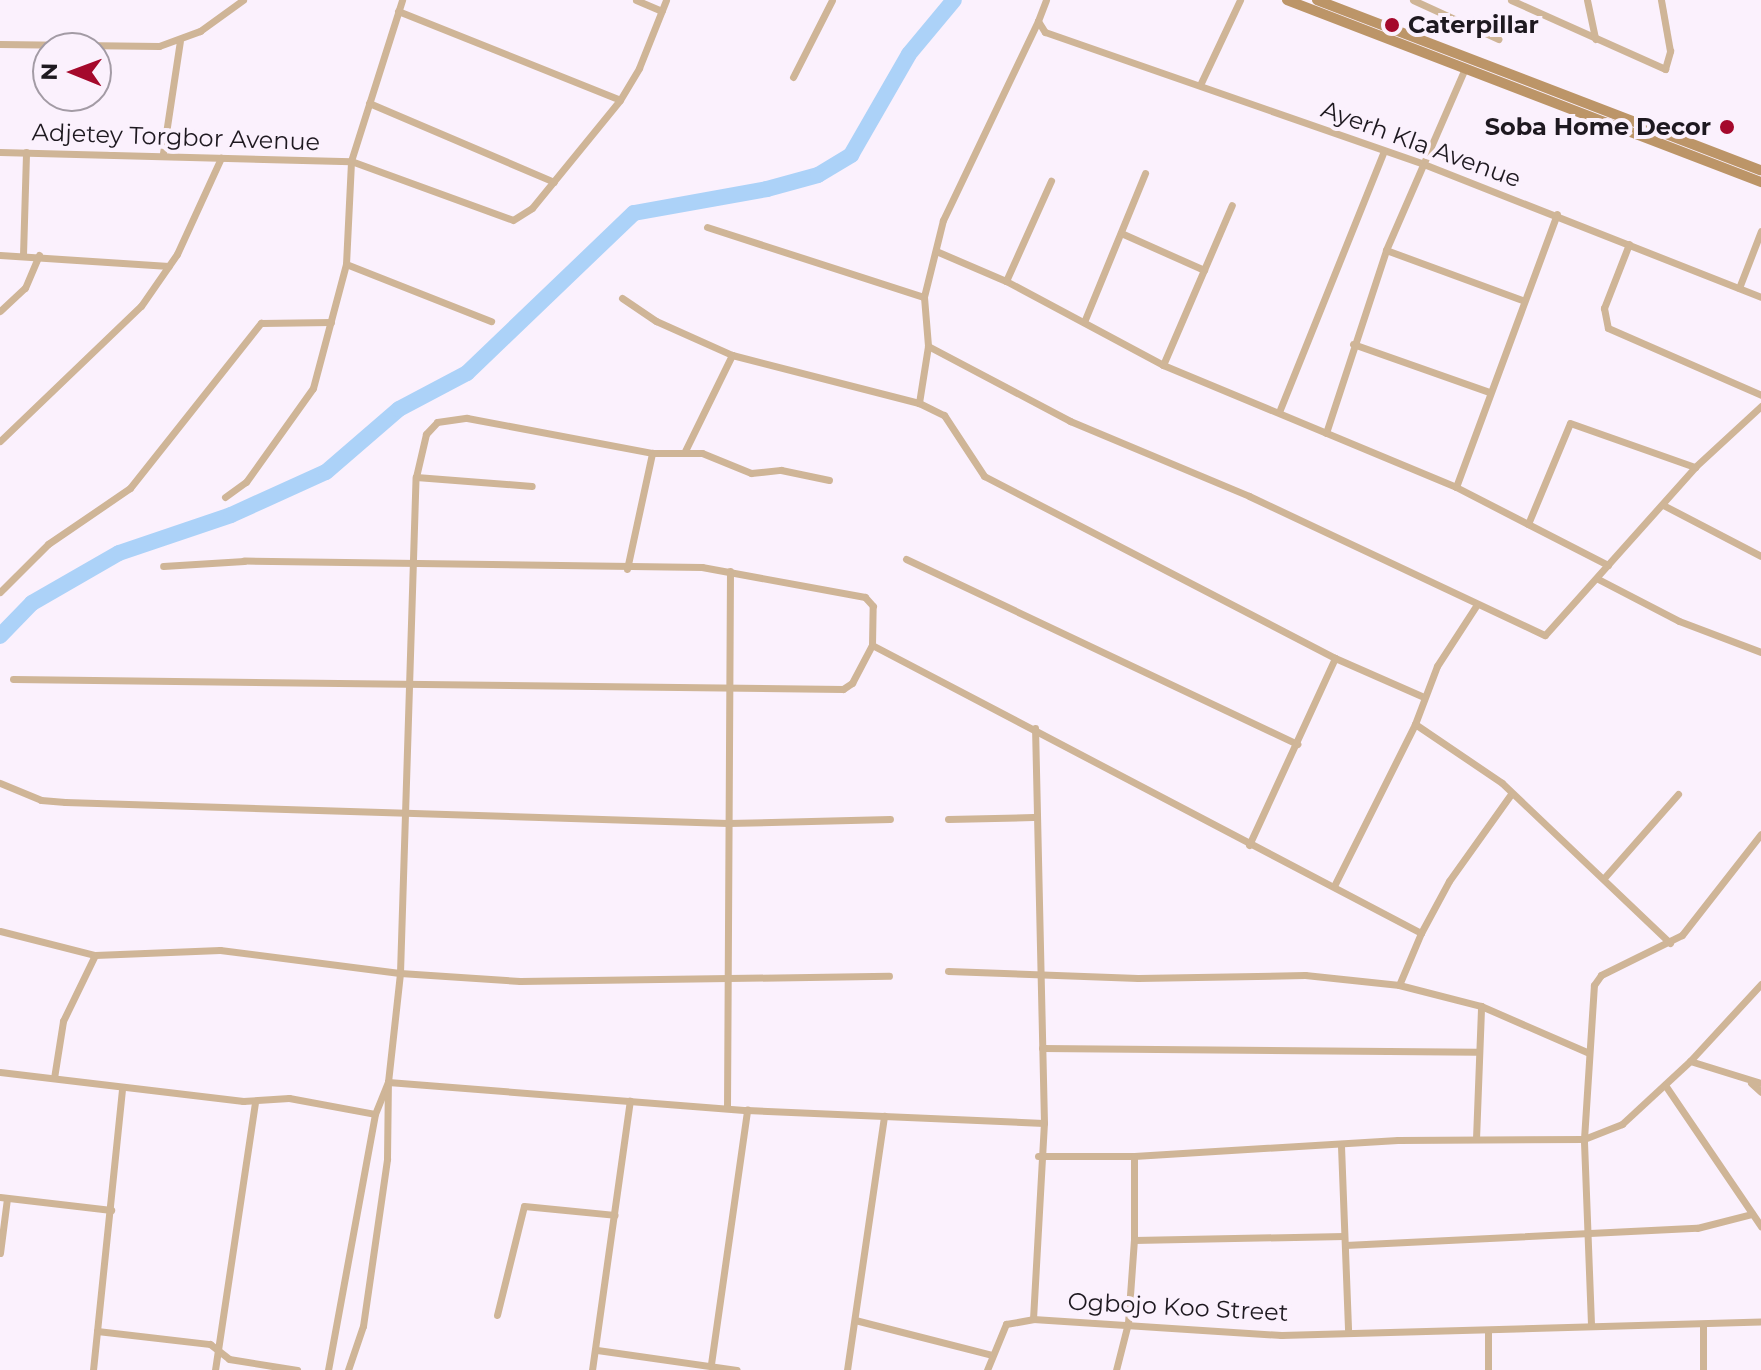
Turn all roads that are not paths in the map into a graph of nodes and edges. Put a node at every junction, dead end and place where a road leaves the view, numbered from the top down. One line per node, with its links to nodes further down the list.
1 (243, 0): 21 (street)
2 (402, 0): 15 (street)
3 (636, 0): 16 (street)
4 (666, 0): 16 (street)
5 (832, 0): 24 (street)
6 (1046, 0): 18 (street)
7 (1240, 0): 25 (street)
8 (1287, 0): 23 (main road)
9 (1317, 0): 17 (main road)
10 (1351, 0): 17 (street)
11 (1413, 0): 19 (street)
12 (1511, 0): 20 (street)
13 (1587, 0): 20 (street)
14 (1661, 0): 20 (street)
15 (398, 11): 26 (street); 27 (street)
16 (662, 11): 26 (street)
17 (1345, 11): 32 (main road)
18 (1038, 21): 25 (street, Ayerh Kla Avenue); 48 (street)
19 (1498, 39)
20 (1595, 39)
21 (180, 41): 22 (street); 31 (street)
22 (0, 44)
23 (1465, 68): 32 (main road); 35 (street)
24 (793, 77)
25 (1200, 85): 28 (street, Ayerh Kla Avenue)
26 (620, 100): 39 (street)
27 (369, 103): 34 (street); 39 (street)
28 (1384, 151): 35 (street, Ayerh Kla Avenue); 73 (street)
29 (0, 152): 30 (street, Adjetey Torgbor Avenue)
30 (26, 152): 31 (street, Adjetey Torgbor Avenue); 50 (street)
31 (163, 153): 33 (street, Adjetey Torgbor Avenue)
32 (1705, 154): 36 (main road); 40 (main road)
33 (221, 158): 34 (street, Adjetey Torgbor Avenue); 53 (street)
34 (351, 161): 39 (street, Adjetey Torgbor Avenue); 52 (street)
35 (1421, 163): 42 (street, Ayerh Kla Avenue); 47 (street)
36 (1761, 170)
37 (1145, 173): 45 (street)
38 (1051, 181): 55 (street)
39 (554, 182)
40 (1761, 182)
41 (1232, 205): 54 (street)
42 (1557, 214): 46 (street, Ayerh Kla Avenue); 60 (street)
43 (707, 227): 57 (street)
44 (1761, 231): 56 (street)
45 (1121, 233): 54 (street); 64 (street)
46 (1629, 244): 56 (street, Ayerh Kla Avenue); 70 (street)
47 (1386, 250): 60 (street); 65 (street)
48 (936, 251): 55 (street); 57 (street)
49 (0, 255): 50 (street)
50 (23, 255): 51 (street)
51 (39, 255): 53 (street); 61 (street)
52 (346, 264): 62 (street); 63 (street)
53 (169, 266): 75 (street)
54 (1204, 270): 68 (street)
55 (1006, 281): 64 (street)
56 (1739, 288): 58 (street, Ayerh Kla Avenue)
57 (924, 297): 66 (street)
58 (1761, 297)
59 (622, 298): 67 (street)
60 (1522, 300): 69 (street)
61 (0, 311)
62 (491, 321)
63 (331, 322): 83 (street); 94 (street)
64 (1084, 322): 68 (street)
65 (1353, 344): 69 (street); 74 (street)
66 (928, 346): 71 (street); 95 (street)
67 (732, 355): 71 (street); 76 (street)
68 (1163, 365): 73 (street)
69 (1489, 392): 82 (street)
70 (1761, 395)
71 (919, 403): 98 (street)
72 (1761, 406): 78 (street)
73 (1279, 412): 74 (street)
74 (1326, 433): 82 (street)
75 (0, 441)
76 (685, 451): 77 (street); 80 (street)
77 (652, 453): 79 (street); 91 (street)
78 (1695, 467): 84 (street); 85 (street)
79 (416, 477): 81 (street); 90 (street)
80 (829, 480)
81 (532, 486)
82 (1456, 487): 85 (street)
83 (225, 497)
84 (1663, 505): 86 (street); 88 (street)
85 (1528, 524): 88 (street)
86 (1761, 556)
87 (906, 559): 105 (street)
88 (1608, 565): 93 (street)
89 (163, 566): 90 (street)
90 (412, 567): 91 (street); 100 (street)
91 (627, 569): 92 (street)
92 (730, 571): 96 (street); 101 (street)
93 (1598, 579): 95 (street); 97 (street)
94 (0, 592)
95 (1476, 606): 102 (street)
96 (872, 645): 101 (street); 104 (street)
97 (1761, 652)
98 (1335, 658): 102 (street); 105 (street)
99 (13, 679): 100 (street)
100 (408, 686): 101 (street); 109 (street)
101 (728, 691): 113 (street)
102 (1424, 697): 103 (street)
103 (1415, 724): 107 (street); 117 (street)
104 (1035, 728): 110 (street); 115 (street)
105 (1298, 744): 115 (street)
106 (0, 783): 109 (street)
107 (1511, 794): 116 (street); 119 (street)
108 (1678, 794): 116 (street)
109 (404, 809): 113 (street); 123 (street)
110 (1033, 817): 112 (street); 124 (street)
111 (890, 819): 113 (street)
112 (948, 819)
113 (728, 823): 125 (street)
114 (1761, 834): 120 (street)
115 (1249, 845): 117 (street)
116 (1604, 878): 120 (street)
117 (1334, 886): 119 (street)
118 (0, 931): 121 (street)
119 (1421, 933): 128 (street)
120 (1670, 943): 132 (street)
121 (95, 955): 123 (street); 135 (street)
122 (948, 971): 124 (street)
123 (400, 973): 125 (street); 136 (street)
124 (1038, 974): 128 (street); 130 (street)
125 (728, 976): 126 (street); 144 (street)
126 (889, 976)
127 (1761, 984): 133 (street)
128 (1399, 985): 129 (street)
129 (1481, 1006): 131 (street); 132 (street)
130 (1042, 1048): 131 (street); 148 (street)
131 (1477, 1052): 149 (street)
132 (1587, 1052): 150 (street)
133 (1690, 1061): 137 (street); 139 (street)
134 (0, 1072): 135 (street)
135 (54, 1078): 140 (street)
136 (388, 1082): 143 (street); 146 (street); 181 (street)
137 (1751, 1083): 138 (street); 141 (street)
138 (1761, 1083)
139 (1665, 1085): 150 (street); 156 (street)
140 (122, 1088): 142 (street); 155 (street)
141 (1761, 1092)
142 (255, 1101): 146 (street); 173 (street)
143 (630, 1101): 144 (street); 157 (street)
144 (727, 1108): 145 (street)
145 (747, 1110): 147 (street); 176 (street)
146 (375, 1114): 180 (street)
147 (884, 1116): 148 (street); 165 (street)
148 (1044, 1123): 152 (street)
149 (1476, 1139): 150 (street); 151 (street)
150 (1584, 1139): 159 (street)
151 (1341, 1146): 153 (street); 161 (street)
152 (1038, 1156): 153 (street); 164 (street)
153 (1134, 1156): 160 (street)
154 (4, 1198): 155 (street); 162 (street)
155 (111, 1210): 170 (street)
156 (1752, 1214): 158 (street); 159 (street)
157 (615, 1215): 163 (street); 174 (street)
158 (1761, 1226)
159 (1589, 1232): 161 (street); 168 (street)
160 (1134, 1240): 161 (street); 167 (street)
161 (1345, 1240): 171 (street)
162 (0, 1253)
163 (497, 1315)
164 (1033, 1319): 167 (street, Ogbojo Koo Street); 175 (street, Ogbojo Koo Street)
165 (855, 1320): 175 (street); 184 (street)
166 (1761, 1322): 169 (street)
167 (1128, 1323): 171 (street, Ogbojo Koo Street); 186 (street)
168 (1591, 1324): 169 (street); 172 (street)
169 (1703, 1324): 188 (street)
170 (97, 1331): 173 (street); 177 (street)
171 (1348, 1332): 172 (street, Ogbojo Koo Street)
172 (1488, 1332): 187 (street)
173 (219, 1350): 178 (street); 179 (street)
174 (597, 1350): 176 (street); 182 (street)
175 (992, 1355): 185 (street, Ogbojo Koo Street)
176 (711, 1364): 183 (street)
177 (93, 1370)
178 (215, 1370)
179 (297, 1370)
180 (328, 1370)
181 (348, 1370)
182 (592, 1370)
183 (737, 1370)
184 (847, 1370)
185 (987, 1370)
186 (1116, 1370)
187 (1488, 1370)
188 (1703, 1370)

